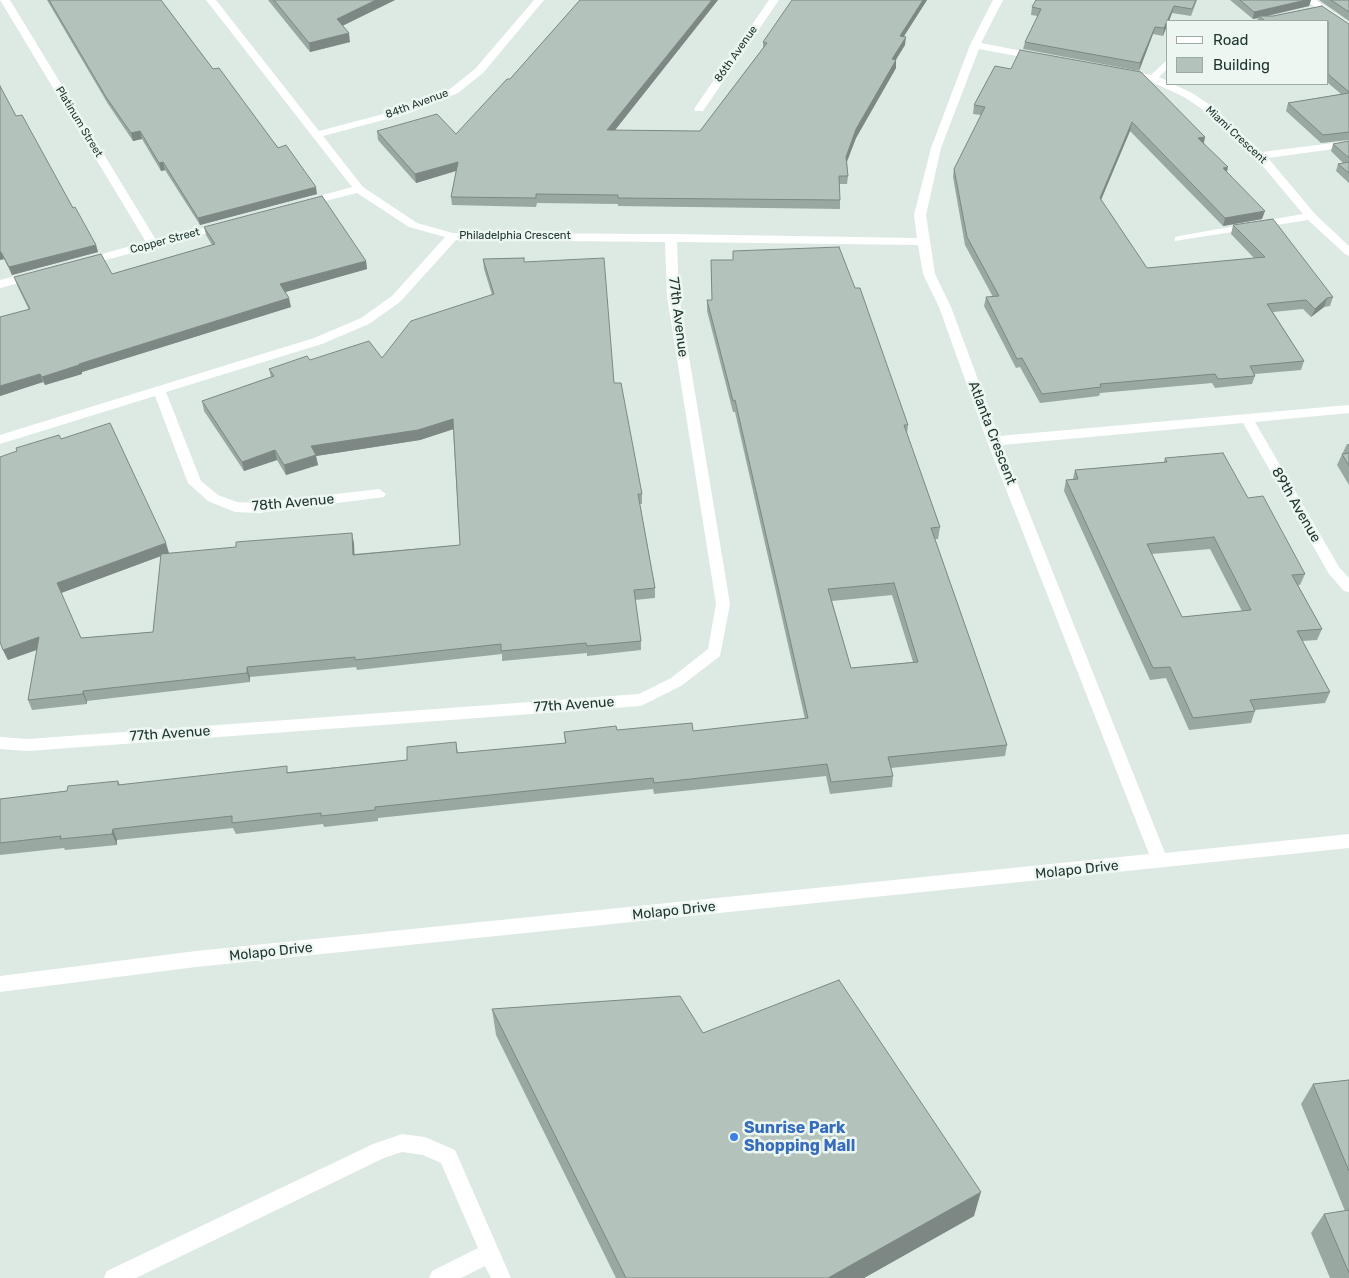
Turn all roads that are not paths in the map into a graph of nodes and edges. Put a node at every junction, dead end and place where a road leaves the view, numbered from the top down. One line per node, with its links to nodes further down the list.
1 (5, 0): 29 (street, Platinum Street)
2 (211, 0): 18 (street, Philadelphia Crescent)
3 (539, 0): 18 (street, 84th Avenue)
4 (774, 0): 17 (street, 86th Avenue)
5 (998, 0): 10 (street, Atlanta Crescent)
6 (1310, 0): 7 (street)
7 (1322, 8): 8 (street); 9 (street)
8 (1304, 12)
9 (1349, 28)
10 (975, 45): 11 (street); 28 (street, Atlanta Crescent)
11 (1050, 59)
12 (1166, 64): 14 (street)
13 (1116, 71): 14 (street, Miami Crescent)
14 (1153, 78): 15 (street, Miami Crescent)
15 (1166, 84)
16 (1168, 85): 20 (street, Miami Crescent)
17 (699, 109)
18 (318, 134): 21 (street, Philadelphia Crescent)
19 (1349, 144): 20 (street)
20 (1260, 156): 23 (street, Miami Crescent)
21 (359, 189): 22 (street); 25 (street, Philadelphia Crescent)
22 (294, 207)
23 (1312, 216): 27 (street); 30 (street, Miami Crescent)
24 (237, 222): 29 (street, Copper Street)
25 (454, 236): 26 (street, Philadelphia Crescent); 34 (street)
26 (671, 237): 28 (street, Philadelphia Crescent); 41 (street, 77th Avenue)
27 (1179, 239)
28 (923, 242): 38 (street, Atlanta Crescent)
29 (153, 245): 31 (street, Copper Street)
30 (1349, 252)
31 (67, 266)
32 (48, 271): 33 (street)
33 (0, 284)
34 (159, 390): 37 (street); 39 (street, 78th Avenue)
35 (1349, 409): 36 (street)
36 (1248, 420): 38 (street); 40 (street, 89th Avenue)
37 (0, 440)
38 (994, 441): 43 (street, Atlanta Crescent)
39 (378, 494)
40 (1349, 587)
41 (0, 743)
42 (1349, 841): 43 (street, Molapo Drive)
43 (1160, 861): 44 (street, Molapo Drive)
44 (0, 984)
45 (490, 1252): 46 (street); 47 (street); 48 (street)
46 (114, 1278)
47 (439, 1278)
48 (501, 1278)

